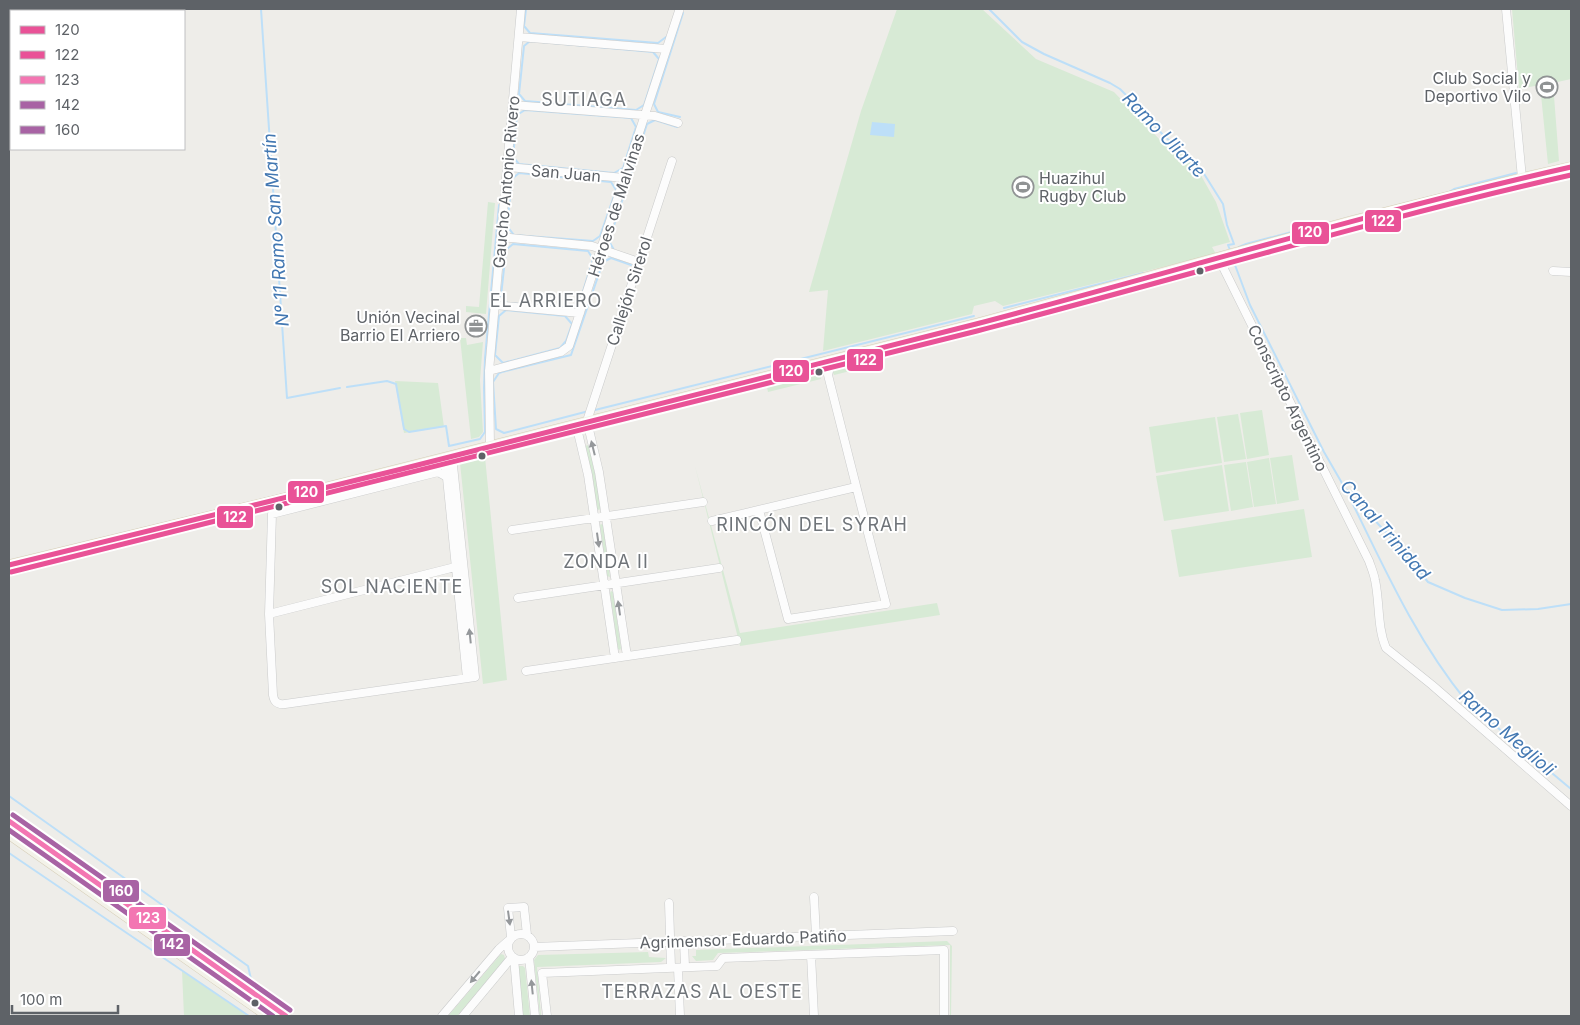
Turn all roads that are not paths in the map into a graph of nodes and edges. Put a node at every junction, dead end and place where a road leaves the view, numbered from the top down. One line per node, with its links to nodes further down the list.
1 (521, 9): 4 (street, Gaucho Antonio Rivero)
2 (1506, 9): 13 (street)
3 (679, 11): 5 (street, Héroes de Malvinas)
4 (519, 37): 5 (street); 6 (street, Gaucho Antonio Rivero)
5 (666, 49): 7 (street, Héroes de Malvinas)
6 (513, 105): 7 (street); 10 (street, Gaucho Antonio Rivero)
7 (645, 116): 8 (street); 12 (street, Héroes de Malvinas)
8 (678, 123)
9 (672, 161): 24 (street, Callejón Sirerol)
10 (507, 167): 12 (street, San Juan); 14 (street, Gaucho Antonio Rivero)
11 (1571, 167): 13 (main road)
12 (624, 178): 15 (street, Héroes de Malvinas)
13 (1522, 178): 16 (main road)
14 (501, 237): 15 (street); 20 (street, Gaucho Antonio Rivero)
15 (601, 249): 17 (street); 21 (street, Héroes de Malvinas)
16 (1227, 256): 22 (main road); 48 (street, Conscripto Argentino)
17 (633, 260)
18 (1552, 271): 19 (street)
19 (1571, 272)
20 (495, 305): 21 (street); 23 (street, Gaucho Antonio Rivero)
21 (580, 314): 23 (street, Héroes de Malvinas)
22 (824, 362): 24 (main road); 29 (street)
23 (489, 371): 26 (street, Gaucho Antonio Rivero)
24 (587, 421): 25 (main road); 33 (street, one-way to 24)
25 (576, 424): 26 (main road); 34 (street)
26 (490, 446): 27 (main road)
27 (448, 457): 28 (street); 30 (street); 37 (main road)
28 (447, 477): 30 (street); 43 (street)
29 (856, 487): 32 (street); 32 (street)
30 (452, 496): 38 (street)
31 (703, 502): 33 (street)
32 (759, 510): 35 (street)
33 (606, 516): 34 (street); 40 (street)
34 (595, 518): 36 (street); 41 (street, one-way to 41)
35 (712, 520)
36 (512, 530)
37 (9, 565)
38 (459, 566): 43 (street); 43 (street)
39 (719, 568): 40 (street)
40 (616, 583): 41 (street); 45 (street, one-way to 40)
41 (605, 585): 42 (street); 46 (street)
42 (518, 598)
43 (269, 614)
44 (737, 640): 45 (street)
45 (627, 656): 46 (street)
46 (615, 658): 47 (street)
47 (526, 671)
48 (1571, 806)
49 (9, 821): 65 (main road)
50 (9, 834): 64 (main road)
51 (814, 897): 55 (street)
52 (669, 903): 57 (street)
53 (953, 931): 55 (street, Agrimensor Eduardo Patiño)
54 (527, 935): 56 (street); 56 (street, one-way to 56); 59 (street)
55 (816, 936): 58 (street, Agrimensor Eduardo Patiño)
56 (510, 939): 62 (street); 66 (street, one-way to 66)
57 (670, 941): 58 (street, Agrimensor Eduardo Patiño); 59 (street, Agrimensor Eduardo Patiño); 63 (street)
58 (684, 941): 63 (street)
59 (534, 946): 61 (street)
60 (811, 955): 63 (street); 72 (street); 73 (street)
61 (529, 957): 62 (street); 69 (street, one-way to 61)
62 (513, 958): 67 (street); 68 (street)
63 (678, 968): 70 (street); 71 (street)
64 (268, 1016)
65 (286, 1016)
66 (442, 1016)
67 (463, 1016)
68 (519, 1016)
69 (535, 1016)
70 (547, 1016)
71 (680, 1016)
72 (814, 1016)
73 (944, 1016)

